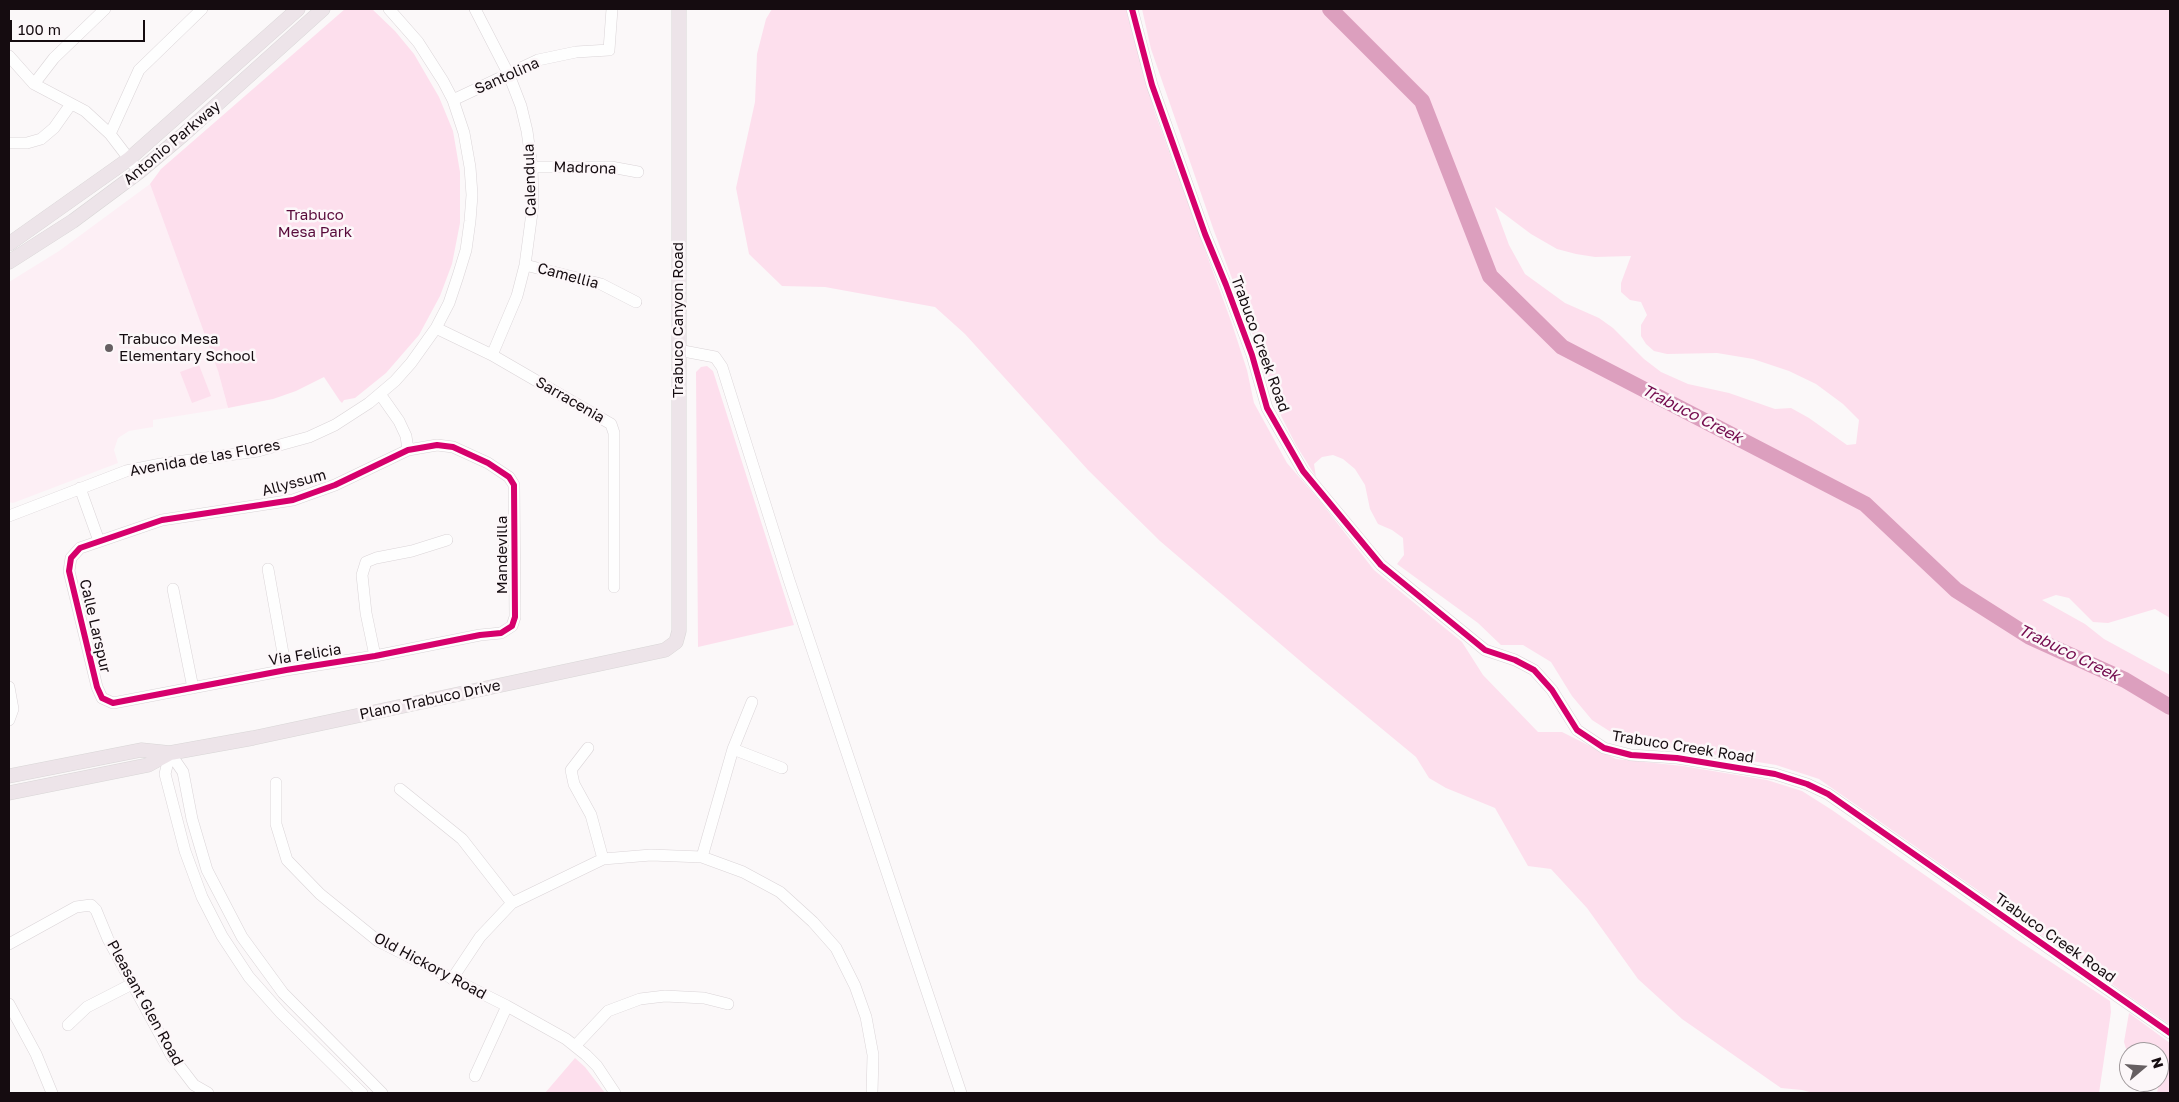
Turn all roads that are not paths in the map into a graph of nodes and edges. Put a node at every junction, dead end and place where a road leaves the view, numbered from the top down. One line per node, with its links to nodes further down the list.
1 (105, 9): 12 (street)
2 (202, 9): 15 (street)
3 (298, 9): 17 (main road, Antonio Parkway)
4 (323, 9): 19 (main road, Antonio Parkway)
5 (389, 9): 13 (street, Avenida de las Flores)
6 (475, 9): 11 (street, Calendula)
7 (612, 9): 11 (street, Santolina)
8 (679, 9): 26 (main road, Trabuco Canyon Road)
9 (1132, 9): 66 (street, Trabuco Creek Road)
10 (9, 56): 12 (street)
11 (509, 75): 13 (street, Santolina); 18 (street, Calendula)
12 (34, 84): 14 (street)
13 (453, 100): 25 (street, Avenida de las Flores)
14 (71, 104): 15 (street); 16 (street)
15 (110, 134): 17 (street)
16 (9, 143)
17 (130, 159): 19 (street); 21 (main road, Antonio Parkway)
18 (532, 167): 20 (street, Madrona); 23 (street, Calendula)
19 (139, 172): 22 (main road, Antonio Parkway)
20 (638, 172)
21 (9, 244)
22 (9, 262)
23 (525, 265): 24 (street, Camellia); 27 (street, Calendula)
24 (636, 302)
25 (436, 328): 27 (street, Sarracenia); 28 (street, Avenida de las Flores)
26 (678, 350): 40 (main road, Trabuco Canyon Road); 76 (street)
27 (492, 355): 37 (street, Sarracenia)
28 (380, 394): 29 (street); 31 (street, Avenida de las Flores)
29 (408, 450): 30 (street, Allyssum); 34 (street, Allyssum)
30 (514, 484): 39 (street, Mandevilla)
31 (80, 488): 32 (street, Avenida de las Flores); 34 (street)
32 (9, 516)
33 (447, 540): 41 (street)
34 (99, 541): 35 (street, Allyssum)
35 (71, 558): 45 (street, Calle Larspur)
36 (268, 569): 42 (street)
37 (614, 587)
38 (173, 589): 44 (street)
39 (512, 626): 41 (street, Via Felicia)
40 (679, 631): 50 (main road, Plano Trabuco Drive)
41 (375, 656): 42 (street, Via Felicia)
42 (286, 670): 44 (street, Via Felicia)
43 (9, 686): 47 (street)
44 (193, 688): 45 (street, Via Felicia)
45 (102, 698)
46 (752, 702): 49 (street)
47 (10, 718)
48 (588, 748): 57 (street)
49 (733, 749): 51 (street); 56 (street)
50 (170, 753): 52 (main road, Plano Trabuco Drive); 55 (main road, Plano Trabuco Drive); 72 (street); 73 (street)
51 (782, 768)
52 (9, 776)
53 (276, 783): 60 (street, Old Hickory Road)
54 (400, 789): 58 (street)
55 (9, 793)
56 (702, 857): 57 (street); 75 (street)
57 (603, 859): 58 (street)
58 (512, 903): 60 (street)
59 (9, 944): 61 (street, Pleasant Glen Road)
60 (452, 979): 64 (street, Old Hickory Road)
61 (132, 984): 65 (street); 69 (street, Pleasant Glen Road)
62 (9, 1004): 70 (street)
63 (728, 1004): 67 (street)
64 (507, 1006): 67 (street, Old Hickory Road); 68 (street)
65 (68, 1025)
66 (2170, 1034)
67 (575, 1046): 74 (street, Old Hickory Road)
68 (474, 1076)
69 (192, 1089): 71 (street, Pleasant Glen Road)
70 (52, 1093)
71 (208, 1093)
72 (362, 1093)
73 (382, 1093)
74 (616, 1093)
75 (872, 1093)
76 (961, 1093)

